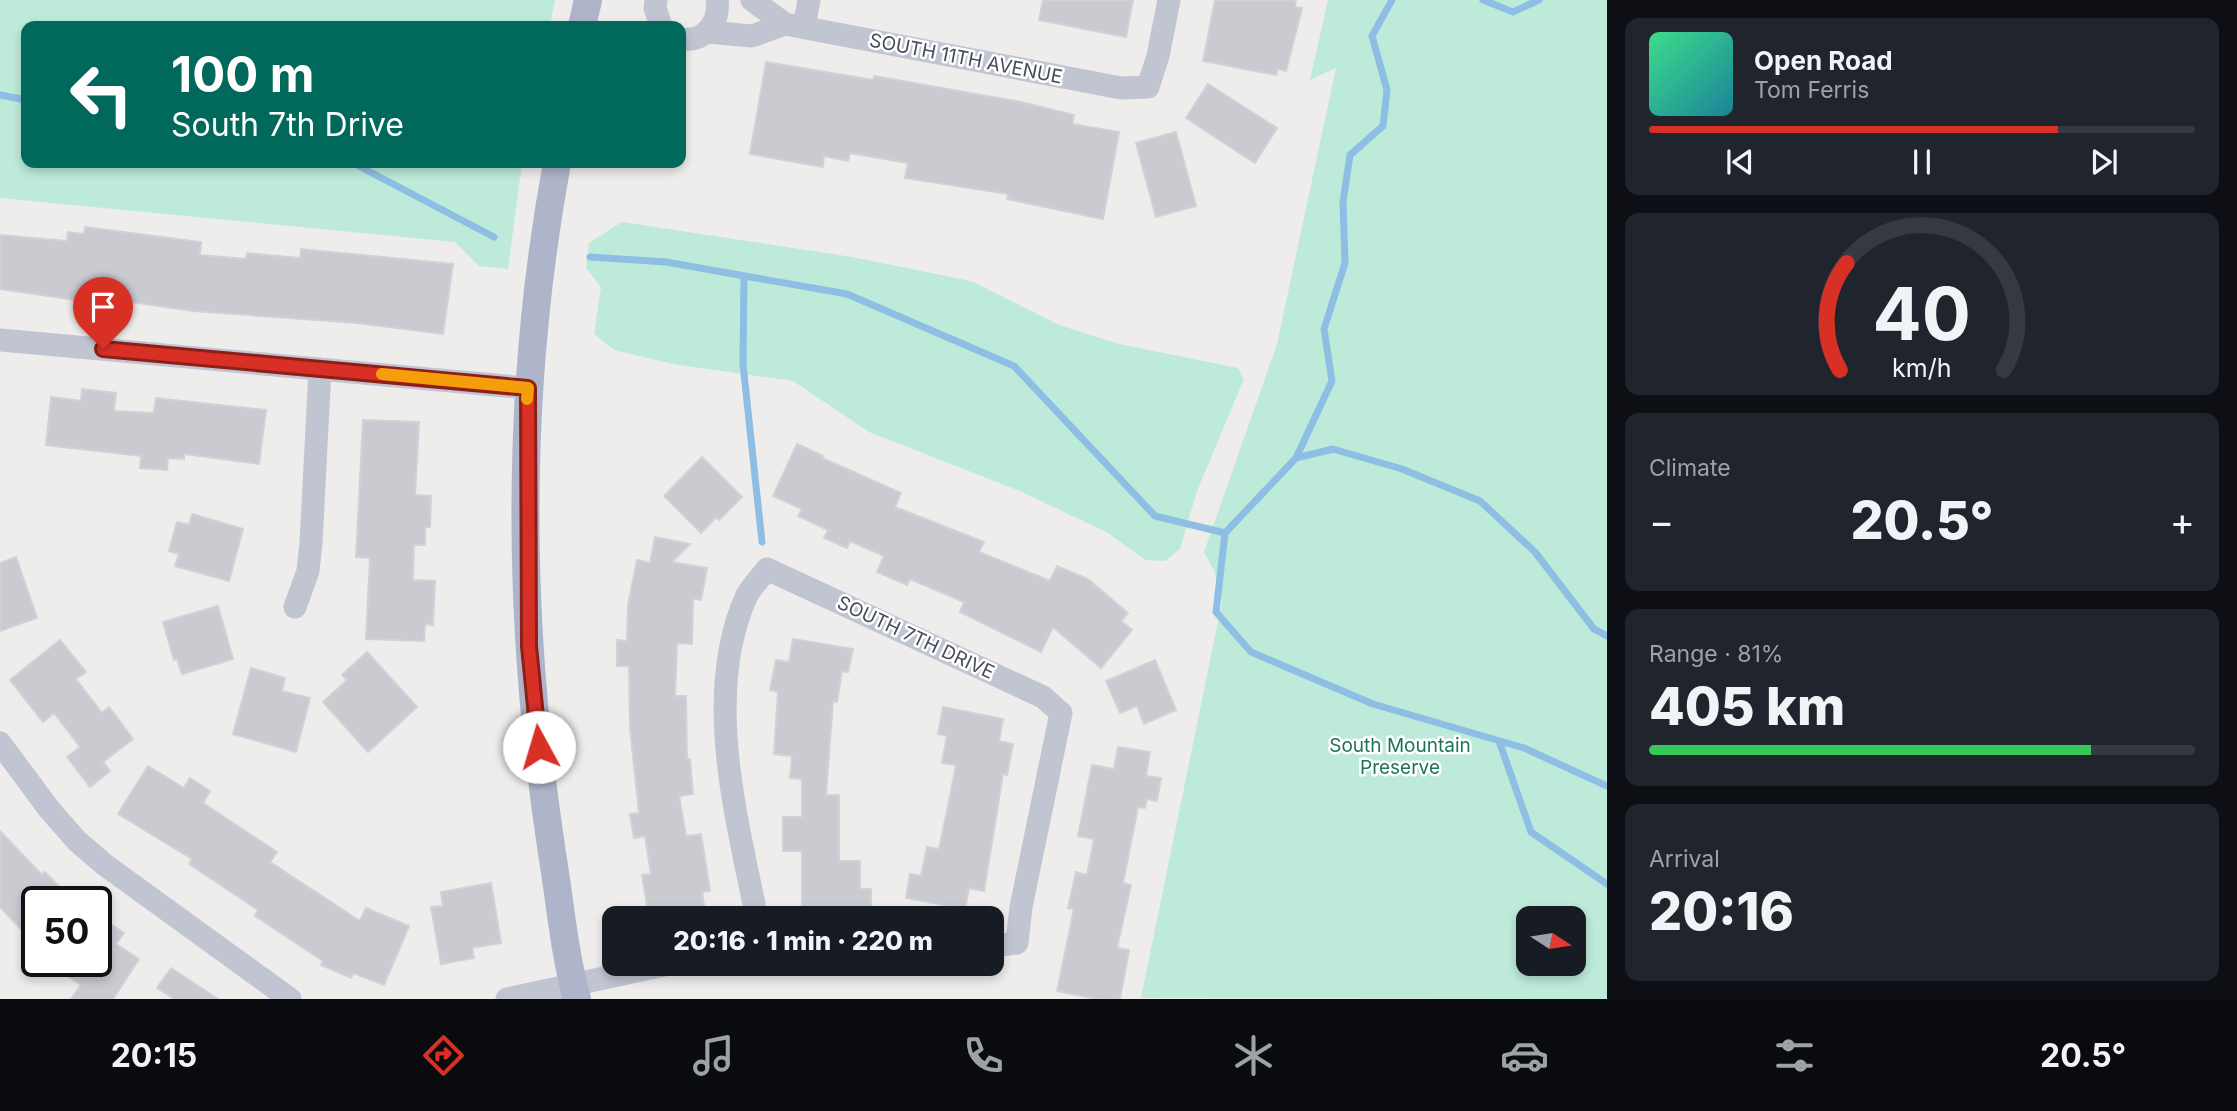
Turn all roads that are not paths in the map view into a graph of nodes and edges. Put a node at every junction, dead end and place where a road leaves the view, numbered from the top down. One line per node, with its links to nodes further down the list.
1 (588, 0): 7 (main road)
2 (656, 0): 8 (street)
3 (718, 0): 10 (street)
4 (752, 0): 9 (street, SOUTH 11TH AVENUE)
5 (809, 0): 9 (street)
6 (1169, 0): 9 (street, SOUTH 11TH AVENUE)
7 (583, 21)
8 (659, 21)
9 (795, 25): 10 (street)
10 (707, 32): 11 (street)
11 (686, 38)
12 (555, 168): 15 (main road)
13 (0, 340): 14 (street)
14 (320, 369): 15 (street); 16 (street)
15 (528, 388): 21 (main road)
16 (295, 607)
17 (0, 743): 22 (street)
18 (754, 906): 19 (street, SOUTH 7TH DRIVE)
19 (1004, 945)
20 (629, 976): 21 (street)
21 (575, 992): 23 (street)
22 (290, 999)
23 (507, 999)

